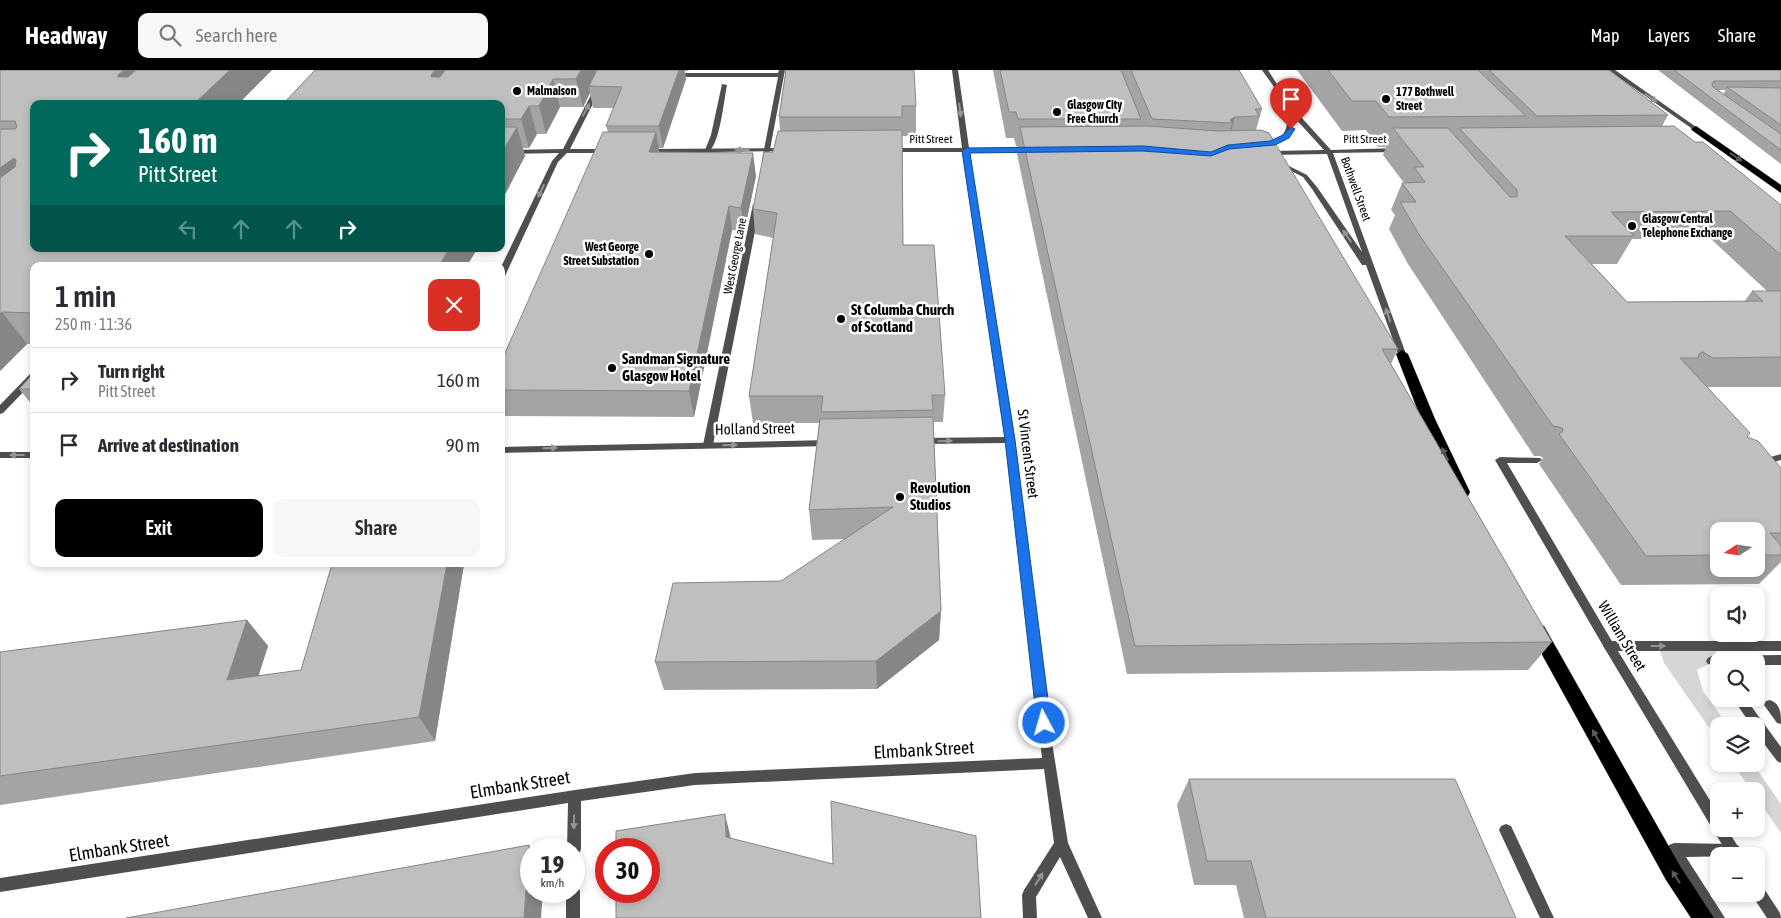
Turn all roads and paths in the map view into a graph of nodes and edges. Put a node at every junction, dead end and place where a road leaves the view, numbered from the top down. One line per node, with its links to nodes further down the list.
1 (955, 70): 22 (street, St Vincent Street, one-way to 22)
2 (1264, 70): 10 (street, Bothwell Street)
3 (1611, 70): 11 (street, one-way to 11)
4 (606, 73): 6 (street); 7 (street); 19 (street, one-way to 4)
5 (781, 73): 8 (street); 14 (street)
6 (595, 76)
7 (615, 76)
8 (664, 76)
9 (724, 85): 13 (street)
10 (1289, 107): 12 (street); 23 (street, Bothwell Street)
11 (1696, 129): 27 (highway, one-way to 27)
12 (1253, 145)
13 (708, 150): 14 (street, one-way to 13); 21 (street)
14 (767, 150): 15 (street); 26 (street)
15 (796, 150)
16 (881, 150): 22 (street, Pitt Street)
17 (1038, 150): 22 (street, Pitt Street)
18 (1409, 150): 23 (street, Pitt Street)
19 (566, 151): 20 (street); 24 (street); 29 (street, one-way to 29)
20 (614, 151)
21 (642, 151)
22 (966, 151): 34 (street, St Vincent Street)
23 (1329, 151): 25 (street, Pitt Street); 30 (street, Bothwell Street)
24 (505, 152)
25 (1258, 154): 30 (street, Bothwell Street, one-way to 25)
26 (763, 169)
27 (1781, 190)
28 (758, 198): 37 (street, West George Lane)
29 (505, 267)
30 (1374, 276): 31 (street, Bothwell Street, one-way to 30)
31 (1402, 354): 44 (highway, one-way to 31)
32 (30, 379): 33 (street)
33 (0, 411)
34 (1010, 440): 35 (street, one-way to 34); 54 (street, St Vincent Street)
35 (913, 441)
36 (845, 443): 37 (street, Holland Street, one-way to 36)
37 (708, 445): 38 (street, Holland Street, one-way to 37)
38 (505, 450)
39 (0, 455): 40 (street, one-way to 39)
40 (30, 455)
41 (1781, 457): 43 (street)
42 (1537, 460): 46 (street, William Street)
43 (1750, 462)
44 (1470, 506)
45 (1530, 617): 68 (highway, one-way to 45)
46 (1609, 646): 47 (street, one-way to 47); 56 (street, William Street)
47 (1781, 646)
48 (1765, 660): 49 (street)
49 (1781, 660)
50 (1770, 705): 52 (street)
51 (1745, 707): 53 (street)
52 (1781, 719)
53 (1781, 757)
54 (1049, 763): 55 (street, Elmbank Street); 59 (street, St Vincent Street)
55 (575, 796): 58 (street, one-way to 58); 61 (street, Elmbank Street)
56 (1710, 813)
57 (1506, 830): 67 (street)
58 (574, 838)
59 (1061, 844): 65 (street, one-way to 59); 66 (street, St Vincent Street)
60 (1710, 852): 69 (street)
61 (0, 885)
62 (1765, 902): 70 (street)
63 (573, 903): 64 (street)
64 (573, 918)
65 (1030, 918)
66 (1096, 918)
67 (1548, 918)
68 (1703, 918)
69 (1718, 918)
70 (1775, 918)

